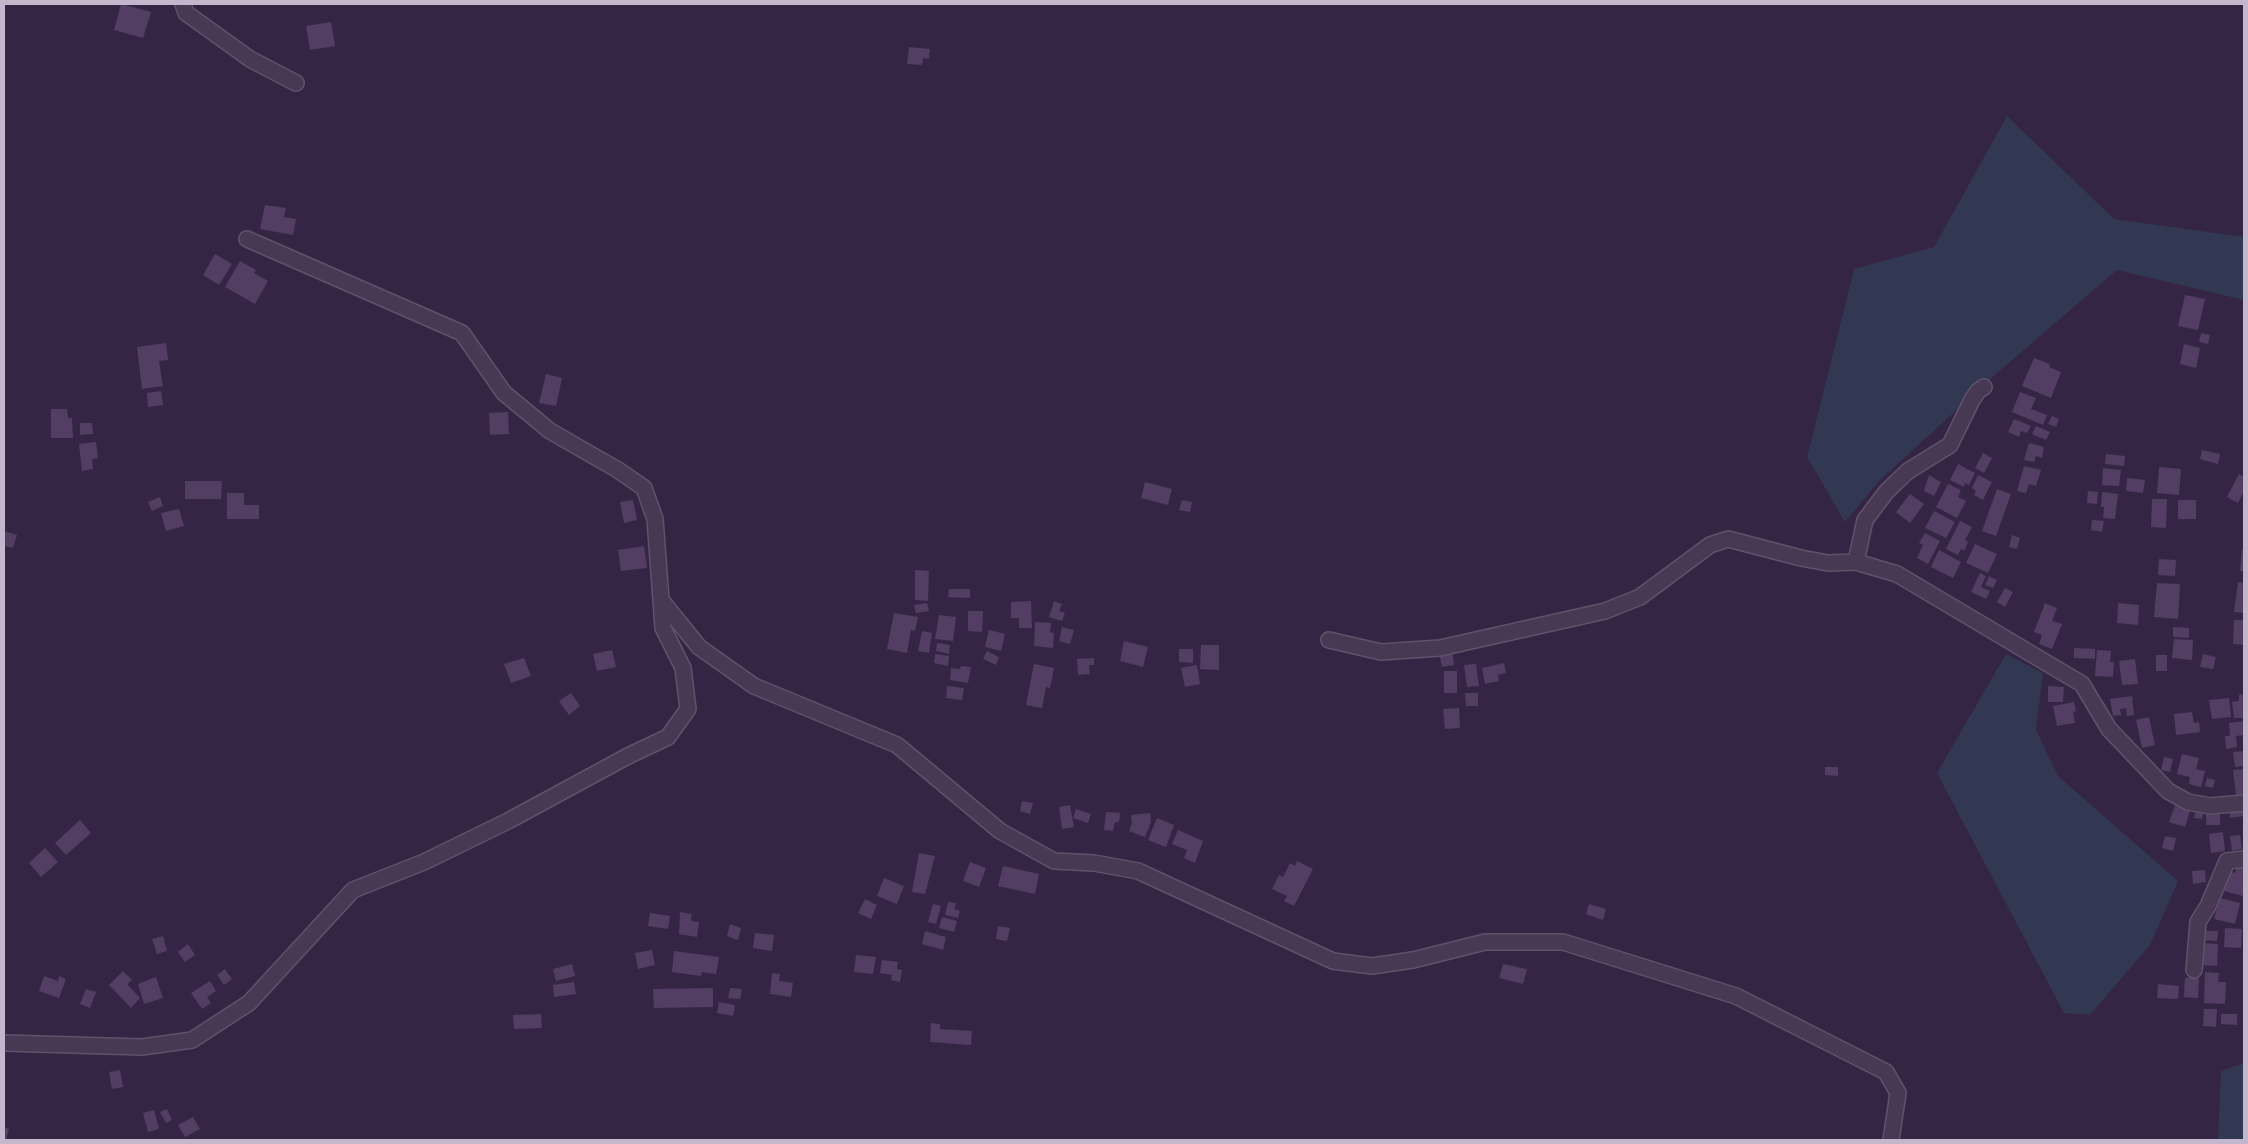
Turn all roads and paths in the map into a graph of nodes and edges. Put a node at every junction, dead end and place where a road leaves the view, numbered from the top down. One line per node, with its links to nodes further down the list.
1 (183, 4): 2 (street)
2 (296, 83)
3 (247, 239): 6 (street)
4 (1984, 387): 5 (street)
5 (1856, 562): 7 (street); 8 (street)
6 (661, 600): 11 (street); 12 (street)
7 (1329, 640)
8 (2244, 803)
9 (2244, 859): 10 (street)
10 (2194, 970)
11 (4, 1042)
12 (1890, 1140)

